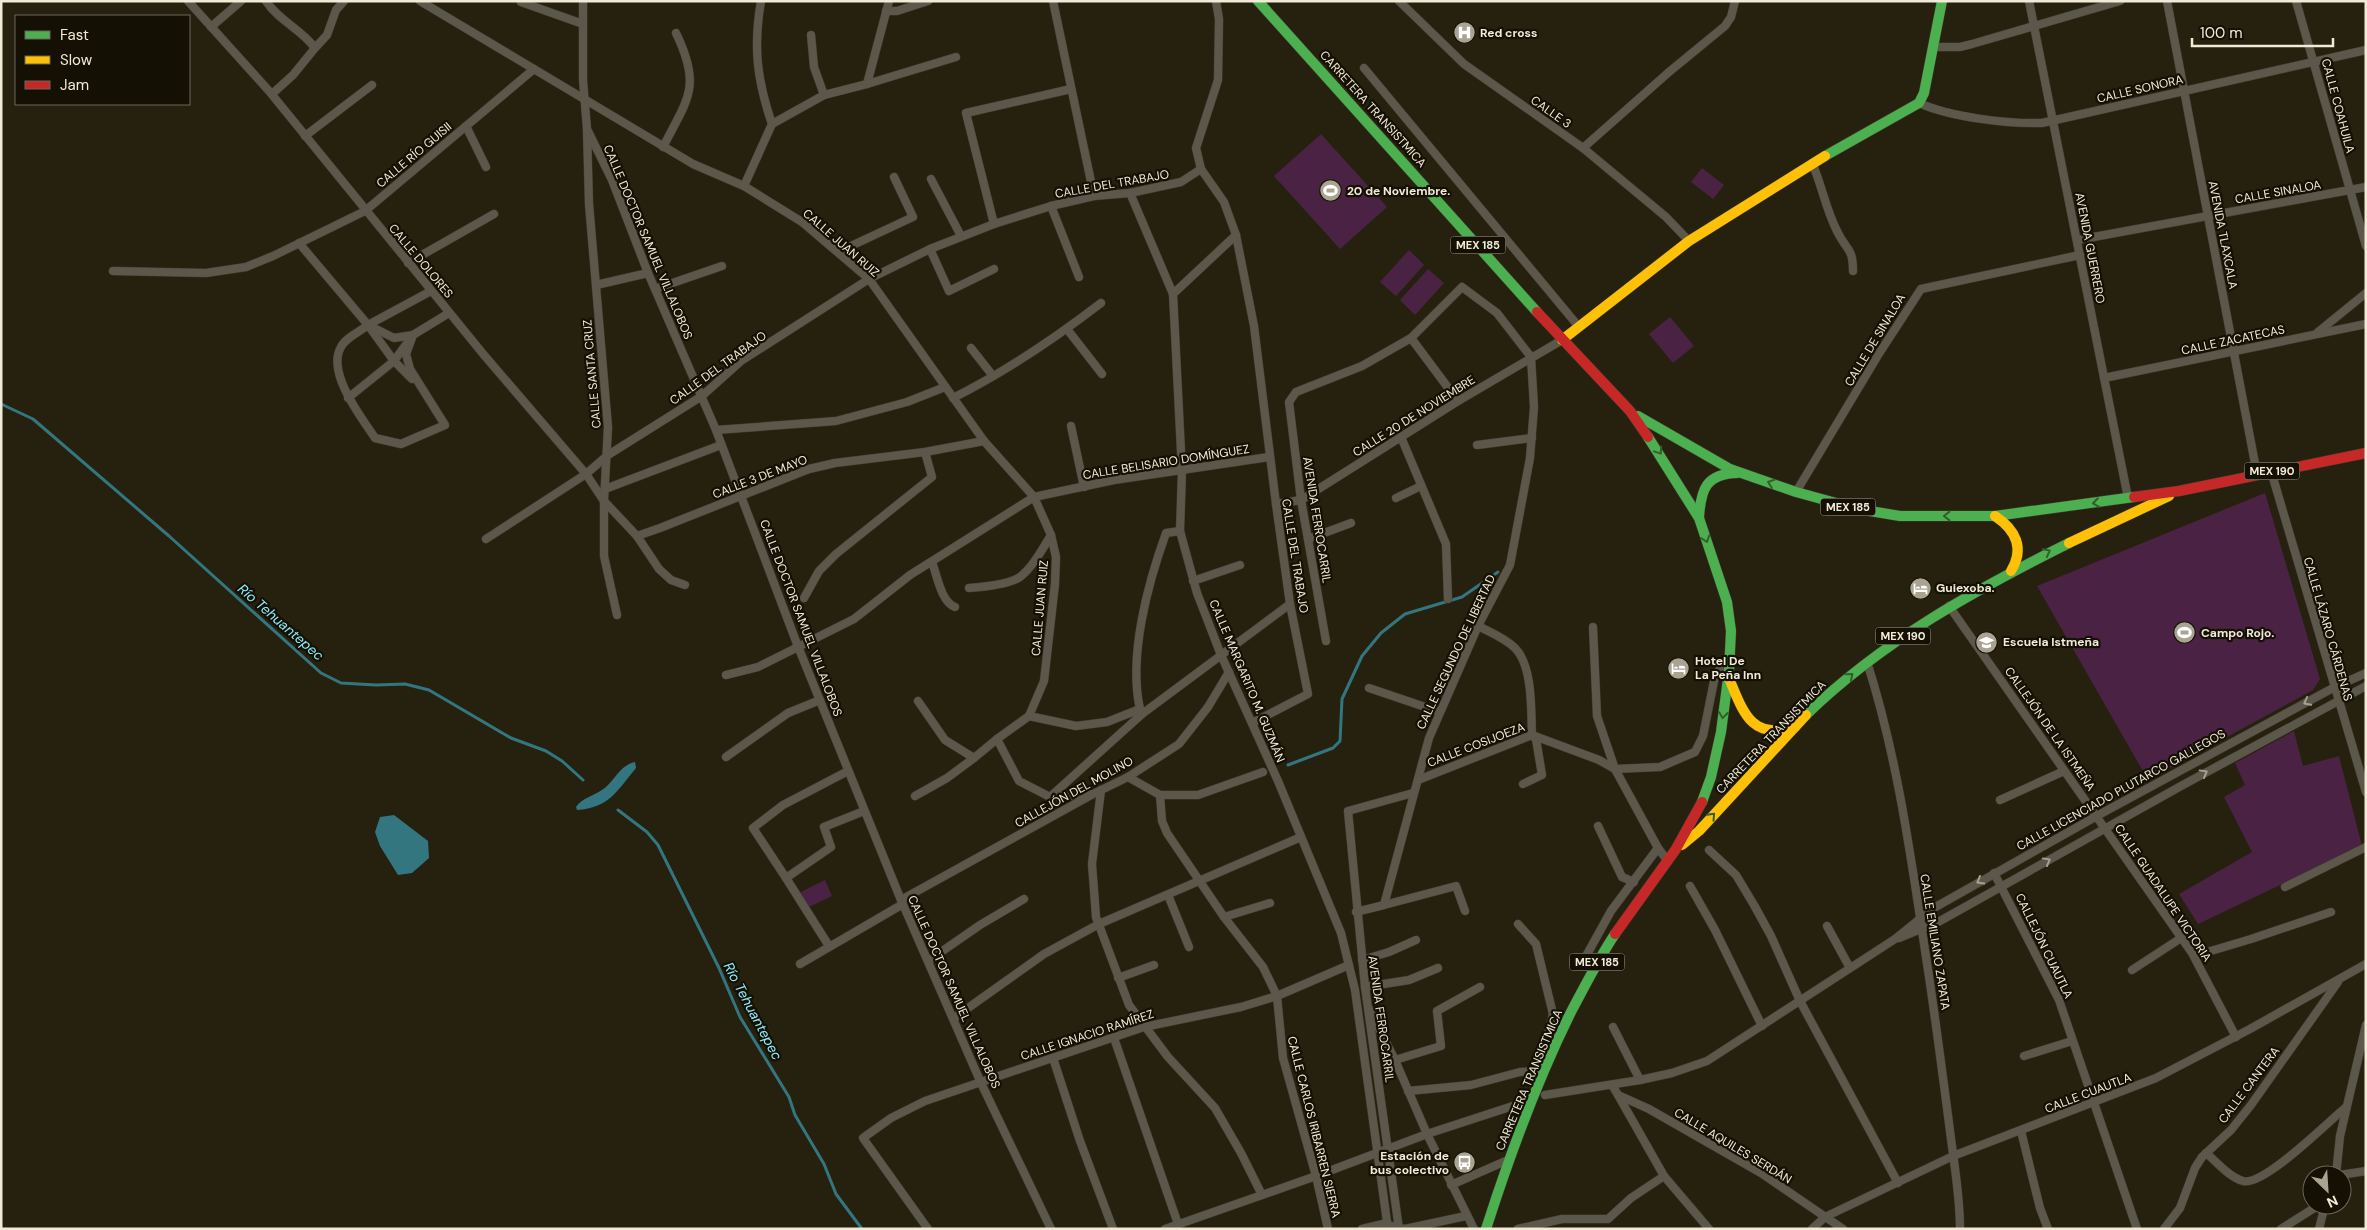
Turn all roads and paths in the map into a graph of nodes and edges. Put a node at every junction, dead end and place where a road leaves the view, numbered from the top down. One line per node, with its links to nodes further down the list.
1 (188, 1): 24 (street, CALLE DOLORES)
2 (241, 1): 24 (street)
3 (266, 1): 28 (street)
4 (344, 1): 28 (street)
5 (420, 1): 32 (street, CALLE JUAN RUIZ)
6 (583, 1): 22 (street, CALLE DOCTOR SAMUEL VILLALOBOS)
7 (761, 1): 43 (street)
8 (889, 1): 21 (street)
9 (928, 1): 21 (street)
10 (1053, 1): 36 (street)
11 (1216, 1): 51 (street)
12 (1258, 1): 95 (main road, CARRETERA TRANSISTMICA / MEX 185)
13 (1399, 1): 48 (street, CALLE 3)
14 (1735, 1): 48 (street)
15 (1942, 1): 27 (main road)
16 (2029, 1): 23 (street, AVENIDA GUERRERO)
17 (2120, 1): 23 (street)
18 (2167, 1): 37 (street, AVENIDA TLAXCALA)
19 (2296, 1): 31 (street, CALLE COAHUILA)
20 (521, 2): 22 (street)
21 (886, 11): 34 (street)
22 (583, 24): 40 (street, CALLE DOCTOR SAMUEL VILLALOBOS)
23 (2034, 26): 27 (street); 42 (street, AVENIDA GUERRERO)
24 (211, 28): 38 (street, CALLE DOLORES)
25 (676, 33): 47 (street)
26 (811, 35): 39 (street)
27 (1933, 47): 41 (main road)
28 (315, 48): 38 (street)
29 (2366, 50): 31 (street, CALLE SONORA)
30 (956, 57): 34 (street)
31 (2315, 61): 37 (street, CALLE SONORA); 56 (street, CALLE COAHUILA)
32 (534, 68): 40 (street, CALLE JUAN RUIZ); 44 (street, CALLE RÍO GUISII)
33 (1364, 68): 90 (street)
34 (867, 84): 39 (street)
35 (372, 85): 46 (street)
36 (1071, 89): 58 (street); 63 (street)
37 (2184, 91): 42 (street, CALLE SONORA); 62 (street, AVENIDA TLAXCALA)
38 (272, 94): 46 (street, CALLE DOLORES)
39 (824, 95): 43 (street)
40 (586, 102): 45 (street, CALLE DOCTOR SAMUEL VILLALOBOS); 47 (street, CALLE JUAN RUIZ)
41 (1919, 103): 42 (street, CALLE SONORA); 49 (main road)
42 (2053, 120): 66 (street, AVENIDA GUERRERO)
43 (772, 124): 54 (street)
44 (466, 126): 50 (street); 60 (street, CALLE RÍO GUISII)
45 (588, 129): 78 (street, CALLE DOCTOR SAMUEL VILLALOBOS); 81 (street, CALLE SANTA CRUZ)
46 (305, 136): 60 (street, CALLE DOLORES)
47 (663, 147): 54 (street, CALLE JUAN RUIZ)
48 (1583, 148): 67 (street, CALLE 3)
49 (1812, 163): 67 (main road); 77 (street)
50 (486, 167)
51 (1201, 169): 57 (street, CALLE DEL TRABAJO); 64 (street, CALLE DEL TRABAJO)
52 (894, 177): 71 (street)
53 (931, 179): 65 (street)
54 (744, 186): 71 (street, CALLE JUAN RUIZ)
55 (2366, 187): 56 (street, CALLE SINALOA)
56 (2349, 190): 62 (street, CALLE SINALOA); 69 (street, CALLE COAHUILA)
57 (1130, 193): 58 (street, CALLE DEL TRABAJO); 85 (street, CALLE MARGARITO M. GUZMÁN)
58 (1094, 196): 59 (street, CALLE DEL TRABAJO)
59 (1051, 206): 63 (street, CALLE DEL TRABAJO); 79 (street)
60 (365, 211): 68 (street, CALLE RÍO GUISII); 73 (street, CALLE DOLORES)
61 (494, 214): 73 (street)
62 (2208, 216): 66 (street, CALLE SINALOA); 97 (street, AVENIDA TLAXCALA)
63 (994, 224): 65 (street, CALLE DEL TRABAJO)
64 (1236, 235): 85 (street); 120 (street, CALLE DEL TRABAJO)
65 (961, 236): 70 (street, CALLE DEL TRABAJO)
66 (2077, 240): 72 (street, AVENIDA GUERRERO)
67 (1689, 241): 90 (main road)
68 (299, 243): 76 (street, CALLE RÍO GUISII); 89 (street)
69 (2366, 246)
70 (930, 249): 75 (street); 80 (street, CALLE DEL TRABAJO)
71 (838, 252): 80 (street, CALLE JUAN RUIZ)
72 (2080, 255): 102 (street, AVENIDA GUERRERO); 129 (street, CALLE DE SINALOA)
73 (408, 263): 83 (street, CALLE DOLORES)
74 (722, 266): 82 (street)
75 (994, 269)
76 (113, 271)
77 (1853, 271)
78 (648, 274): 81 (street); 82 (street, CALLE DOCTOR SAMUEL VILLALOBOS)
79 (1079, 277)
80 (869, 279): 103 (street, CALLE JUAN RUIZ); 105 (street, CALLE DEL TRABAJO)
81 (596, 286): 119 (street, CALLE SANTA CRUZ)
82 (655, 289): 105 (street, CALLE DOCTOR SAMUEL VILLALOBOS)
83 (431, 291): 87 (street, CALLE DOLORES); 89 (street)
84 (2366, 293): 92 (street)
85 (1173, 294): 121 (street, CALLE MARGARITO M. GUZMÁN)
86 (1101, 303): 91 (street)
87 (449, 313): 93 (street); 124 (street, CALLE DOLORES)
88 (2366, 324): 92 (street, CALLE ZACATECAS)
89 (368, 325): 93 (street); 99 (street); 106 (street)
90 (1579, 327): 95 (main road)
91 (1067, 329): 100 (street); 101 (street)
92 (2317, 334): 97 (street, CALLE ZACATECAS)
93 (413, 336): 99 (street); 104 (street)
94 (1411, 338): 98 (street); 108 (street); 135 (street, AVENIDA FERROCARRIL)
95 (1562, 340): 98 (street, CALLE 20 DE NOVIEMBRE); 109 (main road, CARRETERA TRANSISTMICA / MEX 185)
96 (971, 348): 101 (street)
97 (2234, 352): 102 (street, CALLE ZACATECAS); 125 (street, AVENIDA TLAXCALA)
98 (1531, 357): 108 (street, CALLE 20 DE NOVIEMBRE); 113 (street, CALLE SEGUNDO DE LIBERTAD)
99 (394, 361): 104 (street); 106 (street)
100 (1102, 374)
101 (994, 376): 107 (street)
102 (2104, 378): 134 (street, AVENIDA GUERRERO)
103 (945, 387): 107 (street, CALLE JUAN RUIZ); 111 (street)
104 (421, 388): 106 (street)
105 (702, 396): 111 (street, CALLE DOCTOR SAMUEL VILLALOBOS); 119 (street, CALLE DEL TRABAJO)
106 (348, 398)
107 (953, 398): 114 (street, CALLE JUAN RUIZ)
108 (1458, 401): 112 (street, CALLE 20 DE NOVIEMBRE)
109 (1630, 411): 123 (main road, CARRETERA TRANSISTMICA / MEX 185); 139 (main road, CARRETERA TRANSISTMICA / MEX 185, one-way to 139)
110 (1071, 426): 127 (street)
111 (716, 430): 115 (street, CALLE DOCTOR SAMUEL VILLALOBOS)
112 (1401, 437): 126 (street); 135 (street, CALLE 20 DE NOVIEMBRE)
113 (1532, 438): 116 (street); 158 (street, CALLE SEGUNDO DE LIBERTAD)
114 (984, 441): 117 (street, CALLE 3 DE MAYO); 132 (street, CALLE JUAN RUIZ)
115 (721, 445): 128 (street); 131 (street, CALLE DOCTOR SAMUEL VILLALOBOS)
116 (1477, 445)
117 (925, 452): 131 (street, CALLE 3 DE MAYO); 152 (street)
118 (2366, 453): 122 (main road, MEX 190)
119 (608, 455): 124 (street, CALLE DEL TRABAJO); 128 (street, CALLE SANTA CRUZ)
120 (1269, 457): 121 (street, CALLE BELISARIO DOMÍNGUEZ); 137 (street, CALLE DEL TRABAJO)
121 (1182, 471): 127 (street, CALLE BELISARIO DOMÍNGUEZ); 141 (street, CALLE MARGARITO M. GUZMÁN)
122 (2271, 471): 125 (main road, MEX 190); 171 (street, CALLE LÁZARO CÁRDENAS)
123 (1742, 473): 129 (main road, CARRETERA TRANSISTMICA / MEX 185, one-way to 123); 139 (main road)
124 (586, 474): 136 (street, CALLE DOLORES); 144 (street, CALLE DEL TRABAJO)
125 (2257, 474): 130 (main road, MEX 190)
126 (1421, 486): 133 (street); 153 (street)
127 (1084, 487): 132 (street, CALLE BELISARIO DOMÍNGUEZ)
128 (605, 489): 136 (street, CALLE SANTA CRUZ)
129 (1796, 492): 138 (main road, CARRETERA TRANSISTMICA / MEX 185, one-way to 129)
130 (2179, 492): 134 (main road, MEX 190); 148 (main road, CARRETERA TRANSISTMICA / MEX 190, one-way to 130)
131 (742, 495): 143 (street, CALLE 3 DE MAYO); 161 (street, CALLE DOCTOR SAMUEL VILLALOBOS)
132 (1034, 497): 142 (street, CALLE JUAN RUIZ); 146 (street, CALLE BELISARIO DOMÍNGUEZ)
133 (1396, 498)
134 (2128, 498): 138 (main road, MEX 190, one-way to 138)
135 (1301, 500): 137 (street, CALLE 20 DE NOVIEMBRE); 145 (street, AVENIDA FERROCARRIL)
136 (604, 501): 143 (street, CALLE DOLORES); 157 (street, CALLE SANTA CRUZ)
137 (1276, 504): 154 (street, CALLE DEL TRABAJO)
138 (1995, 516): 148 (main road)
139 (1699, 518): 162 (main road, CARRETERA TRANSISTMICA / MEX 185, one-way to 162)
140 (1351, 523): 145 (street)
141 (1180, 531): 149 (street, CALLE MARGARITO M. GUZMÁN); 175 (street)
142 (1051, 535): 151 (street); 177 (street, CALLE JUAN RUIZ)
143 (637, 536): 150 (street, CALLE DOLORES)
144 (486, 539)
145 (1308, 539): 160 (street, AVENIDA FERROCARRIL)
146 (932, 562): 156 (street); 161 (street, CALLE BELISARIO DOMÍNGUEZ)
147 (1240, 565): 149 (street)
148 (2010, 572): 155 (main road, CARRETERA TRANSISTMICA / MEX 190)
149 (1193, 581): 163 (street, CALLE MARGARITO M. GUZMÁN)
150 (685, 585)
151 (969, 588)
152 (804, 598)
153 (1448, 599)
154 (1290, 604): 163 (street); 178 (street, CALLE DEL TRABAJO)
155 (1949, 606): 164 (main road, CARRETERA TRANSISTMICA / MEX 190); 186 (street, CALLEJÓN DE LA ISTMEÑA)
156 (955, 607)
157 (617, 615)
158 (1478, 626): 176 (street, CALLE SEGUNDO DE LIBERTAD); 180 (street)
159 (1593, 627): 184 (street)
160 (1326, 641)
161 (798, 647): 167 (street, CALLE BELISARIO DOMÍNGUEZ); 172 (street, CALLE DOCTOR SAMUEL VILLALOBOS)
162 (1731, 652): 168 (main road, CARRETERA TRANSISTMICA / MEX 185); 184 (street, CALLE COSIJOEZA)
163 (1221, 655): 165 (street, CALLE MARGARITO M. GUZMÁN); 175 (street)
164 (1867, 662): 179 (main road, CARRETERA TRANSISTMICA / MEX 190, one-way to 164); 227 (street, CALLE EMILIANO ZAPATA)
165 (1228, 672): 178 (street, CALLE MARGARITO M. GUZMÁN); 189 (street, CALLEJÓN DEL MOLINO)
166 (2366, 673): 171 (street, CALLE LICENCIADO PLUTARCO GALLEGOS)
167 (726, 675)
168 (1728, 676): 179 (main road); 208 (main road, CARRETERA TRANSISTMICA / MEX 185, one-way to 208)
169 (2366, 686): 174 (street, CALLE LICENCIADO PLUTARCO GALLEGOS)
170 (1369, 688): 176 (street)
171 (2334, 688): 174 (street, CALLE LÁZARO CÁRDENAS); 188 (street, CALLE LICENCIADO PLUTARCO GALLEGOS, one-way to 188)
172 (820, 700): 182 (street); 185 (street, CALLE DOCTOR SAMUEL VILLALOBOS)
173 (918, 701): 183 (street)
174 (2338, 701): 192 (street, CALLE LICENCIADO PLUTARCO GALLEGOS, one-way to 174); 194 (street, CALLE LÁZARO CÁRDENAS)
175 (1141, 712): 177 (street); 199 (street)
176 (1440, 712): 190 (street, CALLE SEGUNDO DE LIBERTAD)
177 (1029, 716): 181 (street)
178 (1252, 723): 205 (street, CALLE MARGARITO M. GUZMÁN)
179 (1795, 727): 208 (main road, CARRETERA TRANSISTMICA / MEX 190, one-way to 179)
180 (1532, 735): 184 (street, CALLE COSIJOEZA); 190 (street, CALLE COSIJOEZA); 191 (street)
181 (996, 739): 183 (street); 199 (street)
182 (726, 757)
183 (974, 758): 198 (street)
184 (1615, 769): 207 (street)
185 (848, 771): 201 (street, CALLE DOCTOR SAMUEL VILLALOBOS); 212 (street)
186 (2064, 771): 200 (street); 202 (street, CALLEJÓN DE LA ISTMEÑA)
187 (1263, 772): 197 (street)
188 (2175, 774): 192 (street); 202 (street, CALLE LICENCIADO PLUTARCO GALLEGOS)
189 (1128, 777): 193 (street, CALLEJÓN DEL MOLINO); 197 (street)
190 (1418, 780): 195 (street, CALLE SEGUNDO DE LIBERTAD)
191 (1523, 784)
192 (2181, 786): 204 (street, CALLE LICENCIADO PLUTARCO GALLEGOS)
193 (1101, 790): 196 (street, CALLEJÓN DEL MOLINO); 228 (street)
194 (2366, 792)
195 (1413, 793): 222 (street, CALLE SEGUNDO DE LIBERTAD); 224 (street, AVENIDA FERROCARRIL)
196 (1093, 794): 199 (street); 220 (street, CALLEJÓN DEL MOLINO)
197 (1160, 795): 213 (street, CALLE CARLOS IRIBARREN SIERRA)
198 (915, 796)
199 (1050, 797)
200 (2000, 800)
201 (864, 811): 212 (street); 220 (street, CALLE DOCTOR SAMUEL VILLALOBOS)
202 (2097, 816): 204 (street, CALLE GUADALUPE VICTORIA); 211 (street, CALLE LICENCIADO PLUTARCO GALLEGOS)
203 (1598, 826): 214 (street)
204 (2105, 828): 216 (street, CALLE LICENCIADO PLUTARCO GALLEGOS, one-way to 204); 232 (street, CALLE GUADALUPE VICTORIA)
205 (1301, 837): 213 (street); 244 (street, CALLE MARGARITO M. GUZMÁN)
206 (2366, 847): 217 (street)
207 (1658, 848): 210 (street); 214 (street)
208 (1676, 849): 210 (main road, CARRETERA TRANSISTMICA / MEX 185)
209 (1709, 850): 253 (street)
210 (1667, 860): 266 (main road, CARRETERA TRANSISTMICA / MEX 185)
211 (1994, 873): 216 (street, CALLEJÓN CUAUTLA); 227 (street, CALLE LICENCIADO PLUTARCO GALLEGOS, one-way to 227)
212 (786, 878): 235 (street)
213 (1199, 880): 218 (street); 226 (street, CALLE CARLOS IRIBARREN SIERRA)
214 (1634, 882): 238 (street)
215 (1690, 886): 257 (street)
216 (2002, 886): 231 (street, CALLE LICENCIADO PLUTARCO GALLEGOS); 262 (street, CALLEJÓN CUAUTLA)
217 (2285, 887)
218 (1168, 895): 228 (street); 236 (street)
219 (1024, 899): 240 (street)
220 (902, 902): 235 (street, CALLEJÓN DEL MOLINO); 240 (street, CALLE DOCTOR SAMUEL VILLALOBOS)
221 (1270, 903): 226 (street)
222 (1384, 904): 223 (street); 224 (street)
223 (1465, 911)
224 (1356, 912): 239 (street, AVENIDA FERROCARRIL)
225 (2331, 912): 237 (street)
226 (1224, 917): 252 (street, CALLE CARLOS IRIBARREN SIERRA)
227 (1920, 917): 231 (street, CALLE EMILIANO ZAPATA); 233 (street, CALLE LICENCIADO PLUTARCO GALLEGOS)
228 (1099, 924): 248 (street); 255 (street)
229 (1518, 924): 266 (street)
230 (1827, 926): 246 (street)
231 (1922, 930): 233 (street, CALLE LICENCIADO PLUTARCO GALLEGOS); 281 (street, CALLE EMILIANO ZAPATA)
232 (2182, 938): 237 (street, CALLE GUADALUPE VICTORIA); 247 (street)
233 (1895, 939): 246 (street, CALLE LICENCIADO PLUTARCO GALLEGOS)
234 (1416, 940): 239 (street)
235 (829, 946): 241 (street, CALLEJÓN DEL MOLINO)
236 (1189, 947)
237 (2194, 956): 260 (street, CALLE GUADALUPE VICTORIA)
238 (1585, 958)
239 (1362, 960): 251 (street, AVENIDA FERROCARRIL)
240 (928, 961): 255 (street, CALLE DOCTOR SAMUEL VILLALOBOS)
241 (800, 964)
242 (2366, 964): 249 (street, CALLE CUAUTLA)
243 (1154, 965): 248 (street)
244 (1350, 965): 252 (street, CALLE IGNACIO RAMÍREZ); 280 (street, CALLE MARGARITO M. GUZMÁN)
245 (1438, 968): 251 (street)
246 (1850, 968): 253 (street, CALLE LICENCIADO PLUTARCO GALLEGOS)
247 (2132, 970)
248 (1118, 978): 258 (street)
249 (2340, 980): 260 (street, CALLE CUAUTLA); 279 (street, CALLE CANTERA)
250 (1480, 987): 265 (street)
251 (1364, 988): 254 (street, AVENIDA FERROCARRIL)
252 (1277, 996): 258 (street, CALLE IGNACIO RAMÍREZ); 286 (street, CALLE CARLOS IRIBARREN SIERRA)
253 (1800, 1001): 257 (street, CALLE LICENCIADO PLUTARCO GALLEGOS); 288 (street)
254 (1367, 1005): 265 (street); 278 (street, AVENIDA FERROCARRIL)
255 (954, 1018): 268 (street, CALLE DOCTOR SAMUEL VILLALOBOS)
256 (2366, 1025): 275 (street)
257 (1762, 1026): 267 (street, CALLE LICENCIADO PLUTARCO GALLEGOS)
258 (1144, 1027): 261 (street, CALLE IGNACIO RAMÍREZ); 290 (street)
259 (1613, 1027): 267 (street)
260 (2236, 1037): 274 (street, CALLE CUAUTLA)
261 (1114, 1038): 264 (street, CALLE IGNACIO RAMÍREZ); 296 (street)
262 (2072, 1041): 263 (street); 274 (street, CALLEJÓN CUAUTLA)
263 (2024, 1056)
264 (1053, 1058): 268 (street, CALLE IGNACIO RAMÍREZ); 301 (street)
265 (1395, 1060): 270 (street)
266 (1542, 1070): 270 (street); 282 (main road, CARRETERA TRANSISTMICA / MEX 185)
267 (1640, 1080): 269 (street, CALLE LICENCIADO PLUTARCO GALLEGOS)
268 (981, 1083): 299 (street, CALLE IGNACIO RAMÍREZ); 300 (street, CALLE DOCTOR SAMUEL VILLALOBOS)
269 (1612, 1086): 271 (street, CALLE AQUILES SERDÁN); 272 (street, CALLE LICENCIADO PLUTARCO GALLEGOS)
270 (1408, 1091): 277 (street)
271 (1618, 1094): 287 (street); 294 (street, CALLE AQUILES SERDÁN)
272 (1545, 1096)
273 (1522, 1103): 277 (street)
274 (2094, 1104): 276 (street, CALLE CUAUTLA); 314 (street, CALLEJÓN CUAUTLA)
275 (2345, 1108): 279 (street); 283 (street)
276 (2021, 1131): 281 (street, CALLE CUAUTLA); 313 (street)
277 (1426, 1134): 278 (street); 289 (street)
278 (1388, 1149): 280 (street); 298 (street, AVENIDA FERROCARRIL)
279 (2206, 1153): 315 (street, CALLE CANTERA)
280 (1376, 1154): 286 (street); 297 (street, CALLE MARGARITO M. GUZMÁN)
281 (1953, 1156): 288 (street, CALLE CUAUTLA); 312 (street, CALLE EMILIANO ZAPATA)
282 (1508, 1160): 289 (street); 306 (main road, CARRETERA TRANSISTMICA / MEX 185)
283 (2339, 1165)
284 (2366, 1171): 285 (street)
285 (2352, 1173)
286 (1316, 1176): 290 (street); 303 (street, CALLE CARLOS IRIBARREN SIERRA)
287 (1664, 1176): 295 (street); 309 (street)
288 (1898, 1183): 294 (street, CALLE CUAUTLA)
289 (1451, 1185): 293 (street)
290 (1262, 1195): 296 (street)
291 (2303, 1215): 316 (street)
292 (2322, 1215): 317 (street)
293 (1466, 1216): 298 (street); 305 (street)
294 (1825, 1217): 310 (street, CALLE CUAUTLA); 311 (street, CALLE AQUILES SERDÁN)
295 (1562, 1219): 307 (street); 308 (street)
296 (1178, 1224): 302 (street)
297 (1388, 1227): 298 (street); 304 (street)
298 (1402, 1228)
299 (928, 1229)
300 (1051, 1229)
301 (1114, 1229)
302 (1165, 1229)
303 (1328, 1229)
304 (1362, 1229)
305 (1474, 1229)
306 (1486, 1229)
307 (1518, 1229)
308 (1564, 1229)
309 (1709, 1229)
310 (1812, 1229)
311 (1843, 1229)
312 (1960, 1229)
313 (2048, 1229)
314 (2137, 1229)
315 (2164, 1229)
316 (2281, 1229)
317 (2319, 1229)

